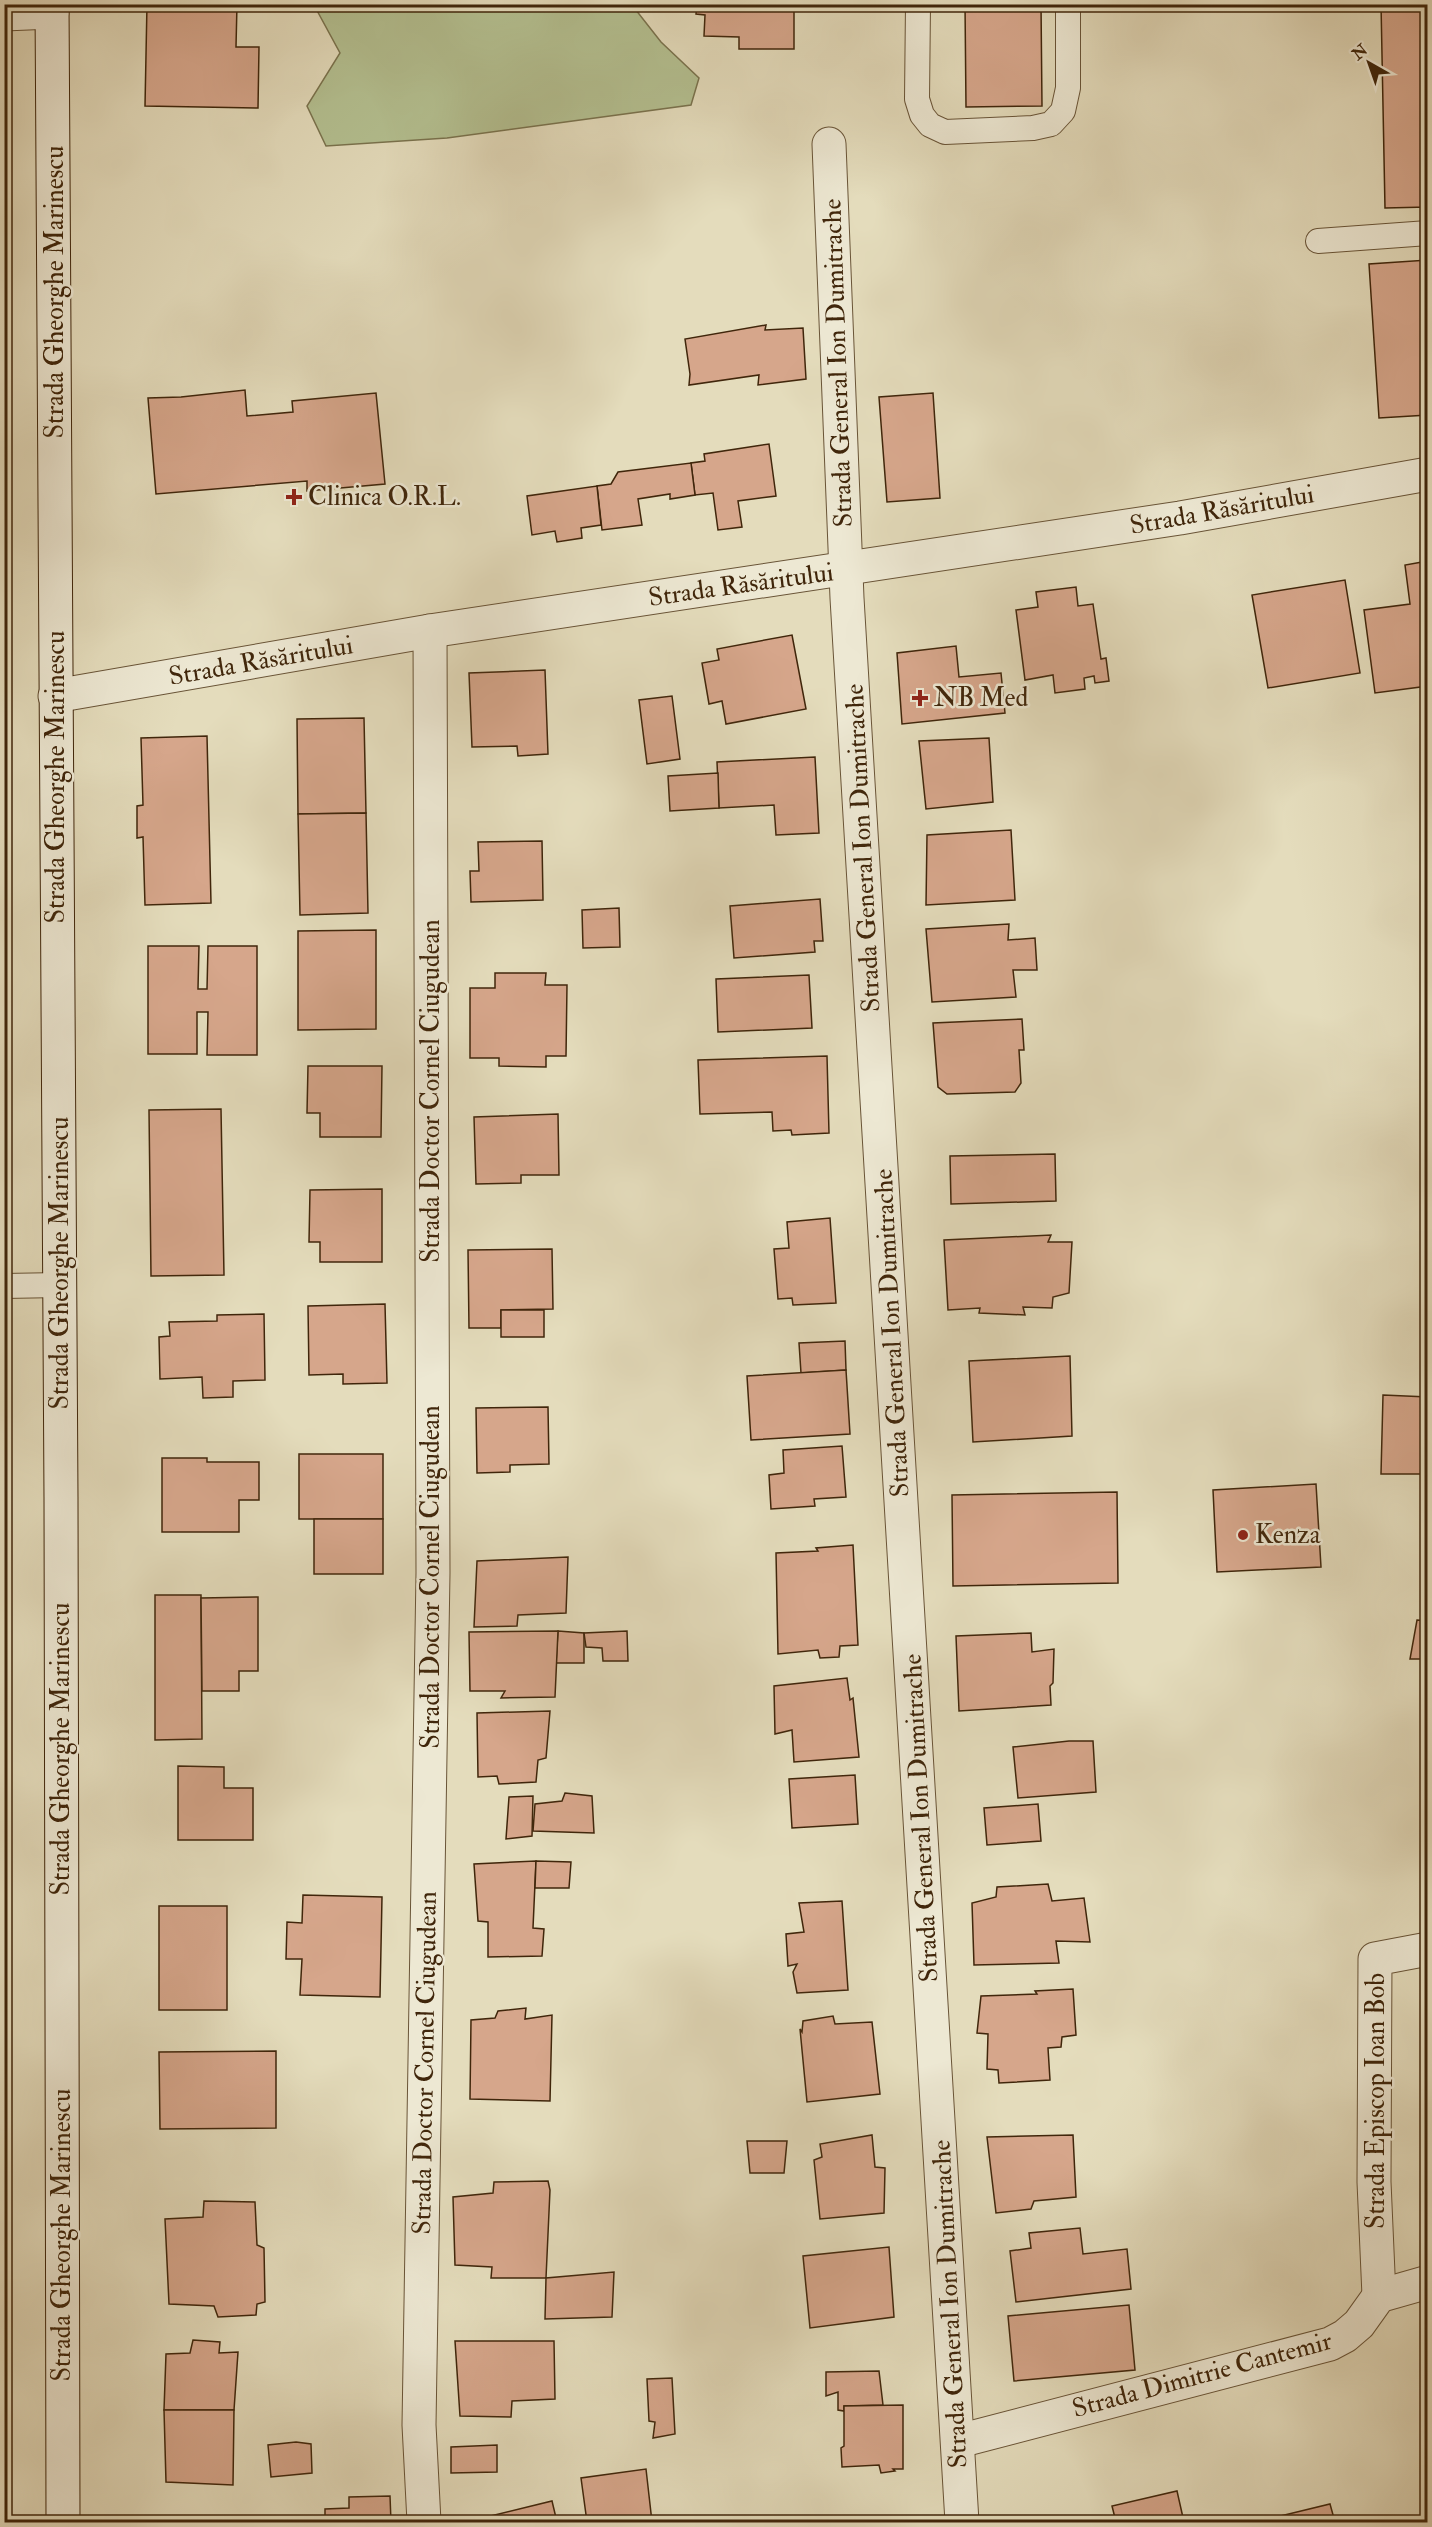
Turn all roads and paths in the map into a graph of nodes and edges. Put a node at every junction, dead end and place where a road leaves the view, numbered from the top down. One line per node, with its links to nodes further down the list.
1 (918, 4): 2 (lane)
2 (1068, 4)
3 (52, 8): 4 (street); 11 (street, Strada Gheorghe Marinescu)
4 (4, 14)
5 (829, 144): 9 (street, Strada General Ion Dumitrache)
6 (1428, 233): 7 (lane)
7 (1318, 241)
8 (1428, 474): 9 (street, Strada Răsăritului)
9 (846, 569): 10 (street, Strada Răsăritului); 17 (street, Strada General Ion Dumitrache)
10 (430, 631): 11 (street, Strada Răsăritului); 19 (street, Strada Doctor Cornel Ciugudean)
11 (55, 696): 12 (street, Strada Gheorghe Marinescu)
12 (60, 1285): 13 (lane); 18 (street, Strada Gheorghe Marinescu)
13 (4, 1286)
14 (1428, 1949): 16 (street, Strada Episcop Ioan Bob)
15 (1428, 2282): 16 (street)
16 (1379, 2296): 17 (street, Strada Dimitrie Cantemir)
17 (958, 2441): 20 (street, Strada General Ion Dumitrache)
18 (63, 2523)
19 (424, 2523)
20 (963, 2523)

